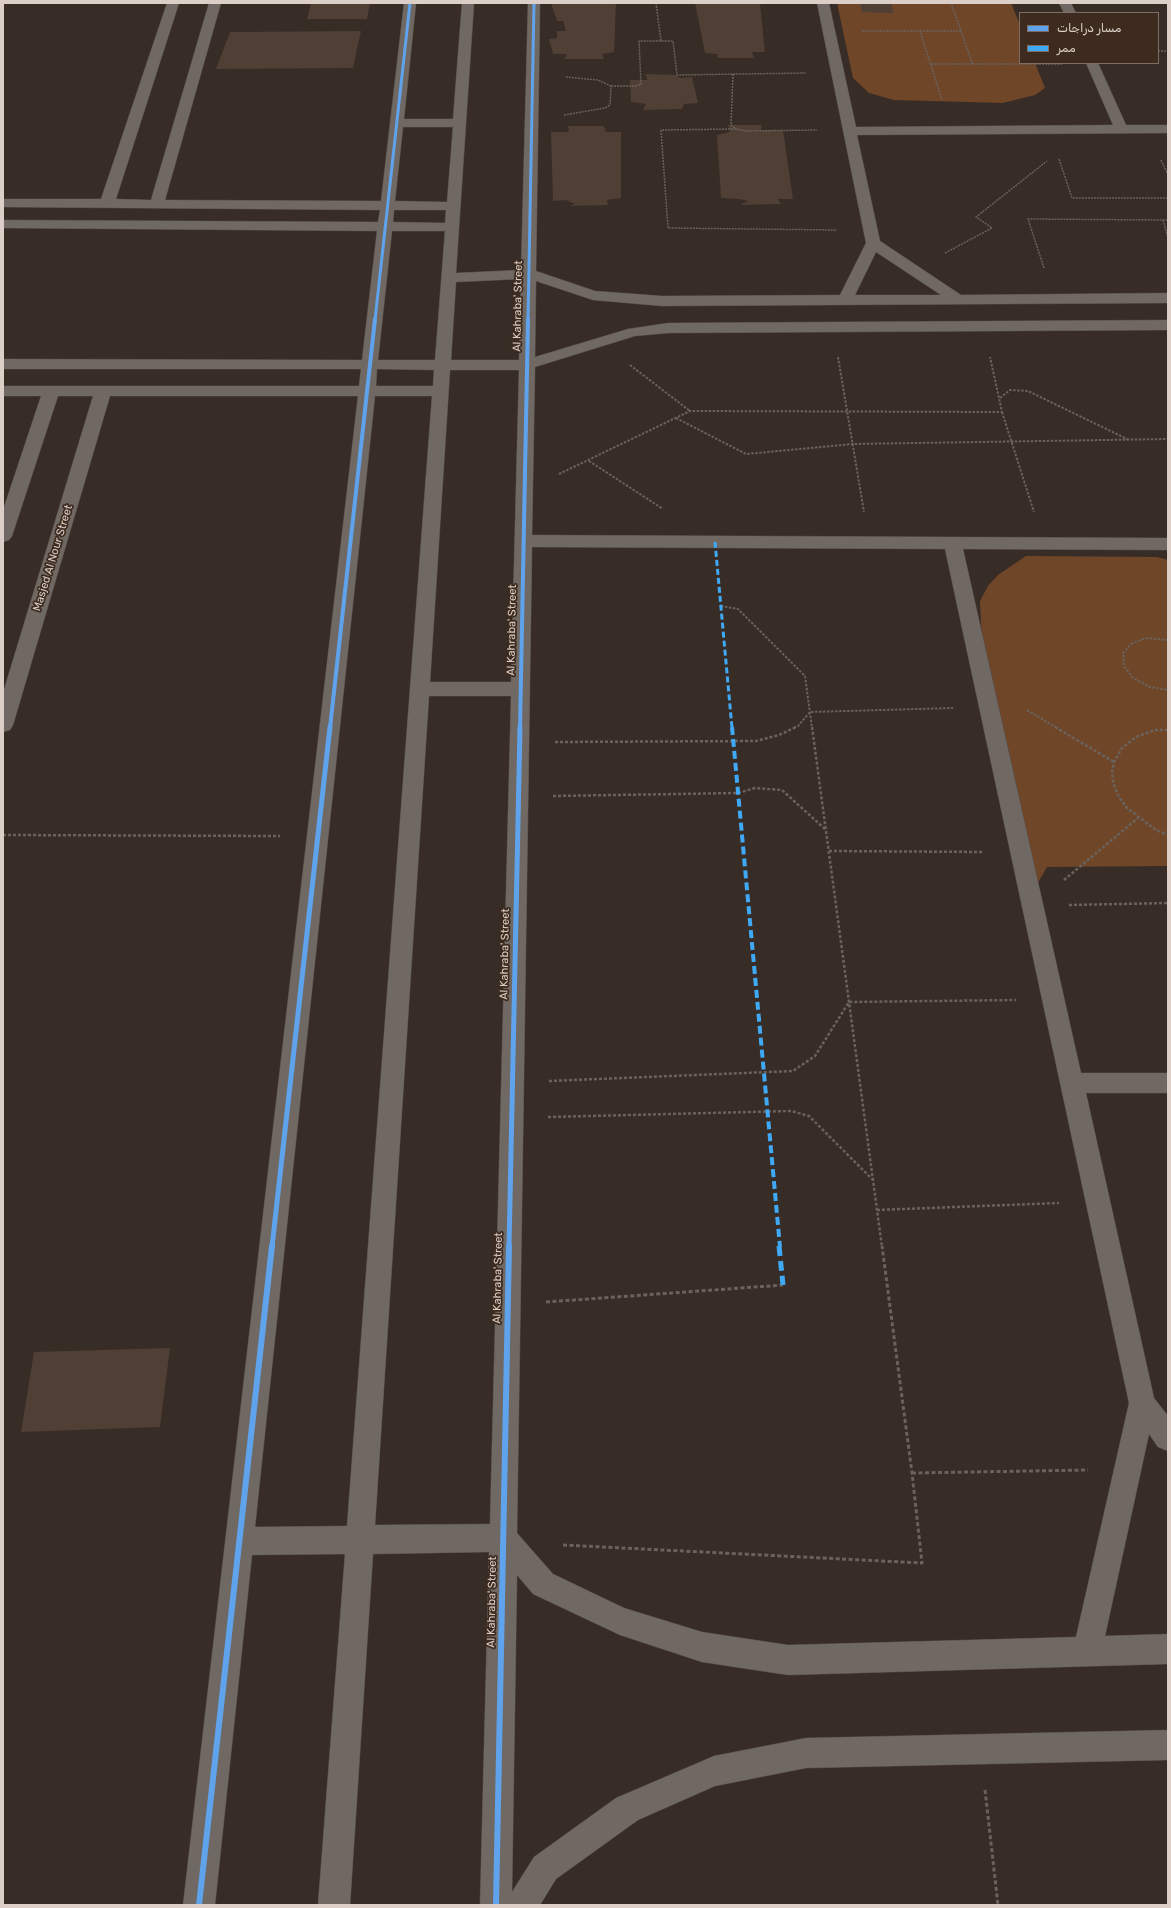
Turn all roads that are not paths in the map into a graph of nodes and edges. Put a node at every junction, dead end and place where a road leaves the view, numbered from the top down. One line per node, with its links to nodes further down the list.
1 (173, 3): 16 (street)
2 (215, 3): 17 (street)
3 (410, 3): 11 (street)
4 (468, 3): 10 (street)
5 (534, 3): 23 (street, Al Kahraba' Street)
6 (823, 3): 14 (street)
7 (1065, 3): 8 (street)
8 (1070, 12)
9 (1092, 64): 12 (street)
10 (459, 122): 11 (street); 20 (street)
11 (397, 123): 19 (street)
12 (1121, 129): 13 (street); 14 (street)
13 (1168, 129)
14 (850, 130): 22 (street)
15 (6, 203): 16 (street); 18 (street)
16 (107, 204): 17 (street)
17 (157, 204): 19 (street)
18 (3, 216)
19 (386, 216): 20 (street); 20 (street); 21 (street); 30 (street)
20 (453, 216): 24 (street)
21 (3, 224)
22 (872, 237): 26 (street); 27 (street)
23 (529, 274): 24 (street); 27 (street); 32 (street, Al Kahraba' Street)
24 (448, 278): 31 (street)
25 (1168, 298): 26 (street)
26 (957, 299): 27 (street)
27 (845, 300)
28 (1164, 327): 32 (street)
29 (3, 364): 30 (street)
30 (370, 364): 31 (street); 36 (street)
31 (442, 364): 32 (street); 37 (street)
32 (526, 365): 39 (street, Al Kahraba' Street)
33 (3, 391): 34 (street)
34 (51, 391): 35 (street); 38 (street)
35 (103, 391): 36 (street); 44 (street, Masjed Al Nour Street)
36 (367, 391): 37 (street); 51 (street)
37 (440, 391): 43 (street)
38 (3, 536)
39 (523, 541): 40 (street); 42 (street, Al Kahraba' Street)
40 (953, 543): 41 (street); 45 (street)
41 (1168, 544)
42 (521, 688): 43 (street); 50 (street, Al Kahraba' Street)
43 (419, 689): 49 (street)
44 (3, 725)
45 (1072, 1083): 46 (street); 47 (street)
46 (1168, 1083)
47 (1142, 1403): 48 (street); 53 (street)
48 (1168, 1438)
49 (360, 1540): 50 (street); 51 (street); 56 (street)
50 (506, 1540): 53 (street); 57 (street, Al Kahraba' Street)
51 (240, 1541): 55 (street)
52 (1168, 1649): 53 (street)
53 (1087, 1651)
54 (1168, 1746): 58 (street)
55 (199, 1905)
56 (334, 1905)
57 (496, 1905)
58 (522, 1905)

